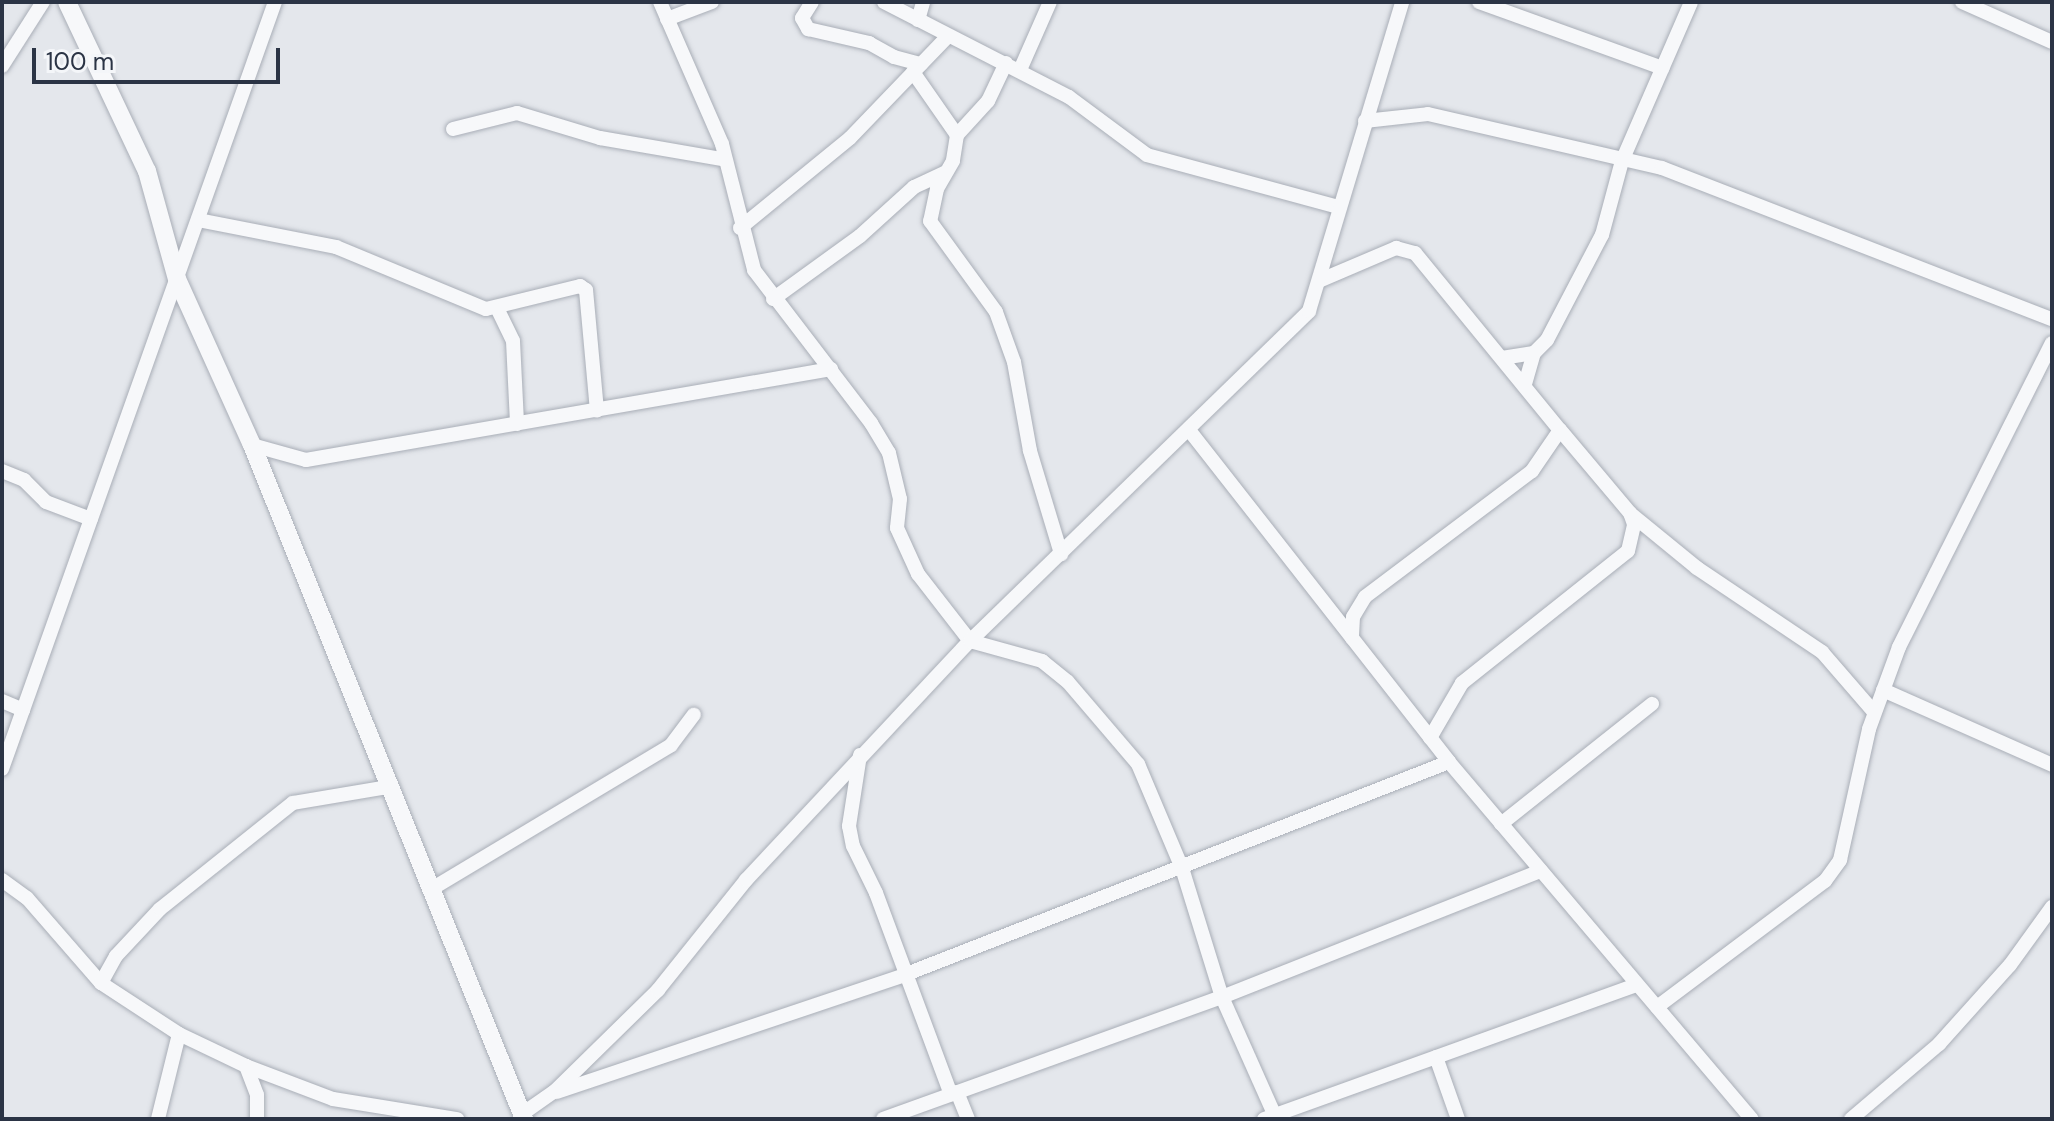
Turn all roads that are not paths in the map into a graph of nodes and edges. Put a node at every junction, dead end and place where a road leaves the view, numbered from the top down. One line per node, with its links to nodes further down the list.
1 (43, 2): 19 (street)
2 (67, 2): 32 (street)
3 (275, 2): 30 (street)
4 (660, 2): 14 (street)
5 (712, 2): 14 (street)
6 (812, 2): 20 (street)
7 (884, 2): 15 (street)
8 (923, 2): 15 (street)
9 (1050, 2): 22 (street)
10 (1402, 2): 23 (street)
11 (1479, 2): 21 (street)
12 (1691, 2): 21 (street)
13 (1962, 2): 17 (street)
14 (667, 19): 26 (street)
15 (918, 20): 16 (street)
16 (948, 36): 18 (street); 20 (street)
17 (2052, 42)
18 (1006, 63): 22 (street); 25 (street)
19 (2, 66)
20 (917, 68): 25 (street); 31 (street)
21 (1662, 68): 27 (street)
22 (1020, 70): 29 (street)
23 (1365, 121): 27 (street); 29 (street)
24 (453, 129): 26 (street)
25 (957, 135): 28 (street)
26 (722, 159): 31 (street)
27 (1622, 161): 36 (street); 38 (street)
28 (944, 173): 34 (street); 50 (street)
29 (1338, 207): 33 (street)
30 (198, 220): 32 (street); 35 (street)
31 (740, 228): 34 (street)
32 (177, 279): 46 (street); 49 (street)
33 (1321, 280): 39 (street); 44 (street)
34 (773, 299): 40 (street)
35 (498, 310): 42 (street); 43 (street)
36 (2052, 319)
37 (2052, 343): 53 (street)
38 (1534, 353): 39 (street); 41 (street)
39 (1502, 358): 41 (street)
40 (831, 369): 42 (street); 52 (street)
41 (1525, 384): 45 (street)
42 (597, 410): 43 (street)
43 (517, 424): 46 (street)
44 (1189, 430): 50 (street); 51 (street)
45 (1560, 430): 48 (street); 51 (street)
46 (252, 445): 64 (street)
47 (2, 471): 49 (street)
48 (1630, 513): 57 (street); 59 (street)
49 (91, 519): 56 (street)
50 (1061, 554): 52 (street)
51 (1352, 638): 59 (street)
52 (970, 641): 60 (street); 66 (street)
53 (1883, 690): 57 (street); 62 (street)
54 (2, 701): 56 (street)
55 (1652, 704): 65 (street)
56 (23, 710): 63 (street)
57 (1874, 712): 75 (street)
58 (694, 715): 69 (street)
59 (1430, 738): 61 (street)
60 (860, 755): 71 (street); 79 (street)
61 (1449, 762): 65 (street); 66 (street)
62 (2052, 765)
63 (2, 769)
64 (388, 787): 69 (street); 72 (street)
65 (1501, 824): 67 (street)
66 (1182, 868): 71 (street); 74 (street)
67 (1541, 871): 73 (street); 74 (street)
68 (2, 880): 72 (street)
69 (430, 890): 82 (street)
70 (2052, 907): 92 (street)
71 (904, 975): 79 (street); 80 (street)
72 (101, 983): 76 (street)
73 (1637, 985): 75 (street); 77 (street)
74 (1222, 997): 80 (street); 83 (street)
75 (1657, 1007): 91 (street)
76 (179, 1034): 78 (street); 84 (street)
77 (1436, 1057): 81 (street); 90 (street)
78 (246, 1066): 85 (street); 86 (street)
79 (554, 1092): 82 (street)
80 (954, 1093): 87 (street); 88 (street)
81 (1293, 1108): 83 (street); 89 (street)
82 (523, 1117)
83 (1269, 1117)
84 (158, 1119)
85 (257, 1119)
86 (457, 1119)
87 (883, 1119)
88 (968, 1119)
89 (1304, 1119)
90 (1458, 1119)
91 (1752, 1119)
92 (1851, 1119)

